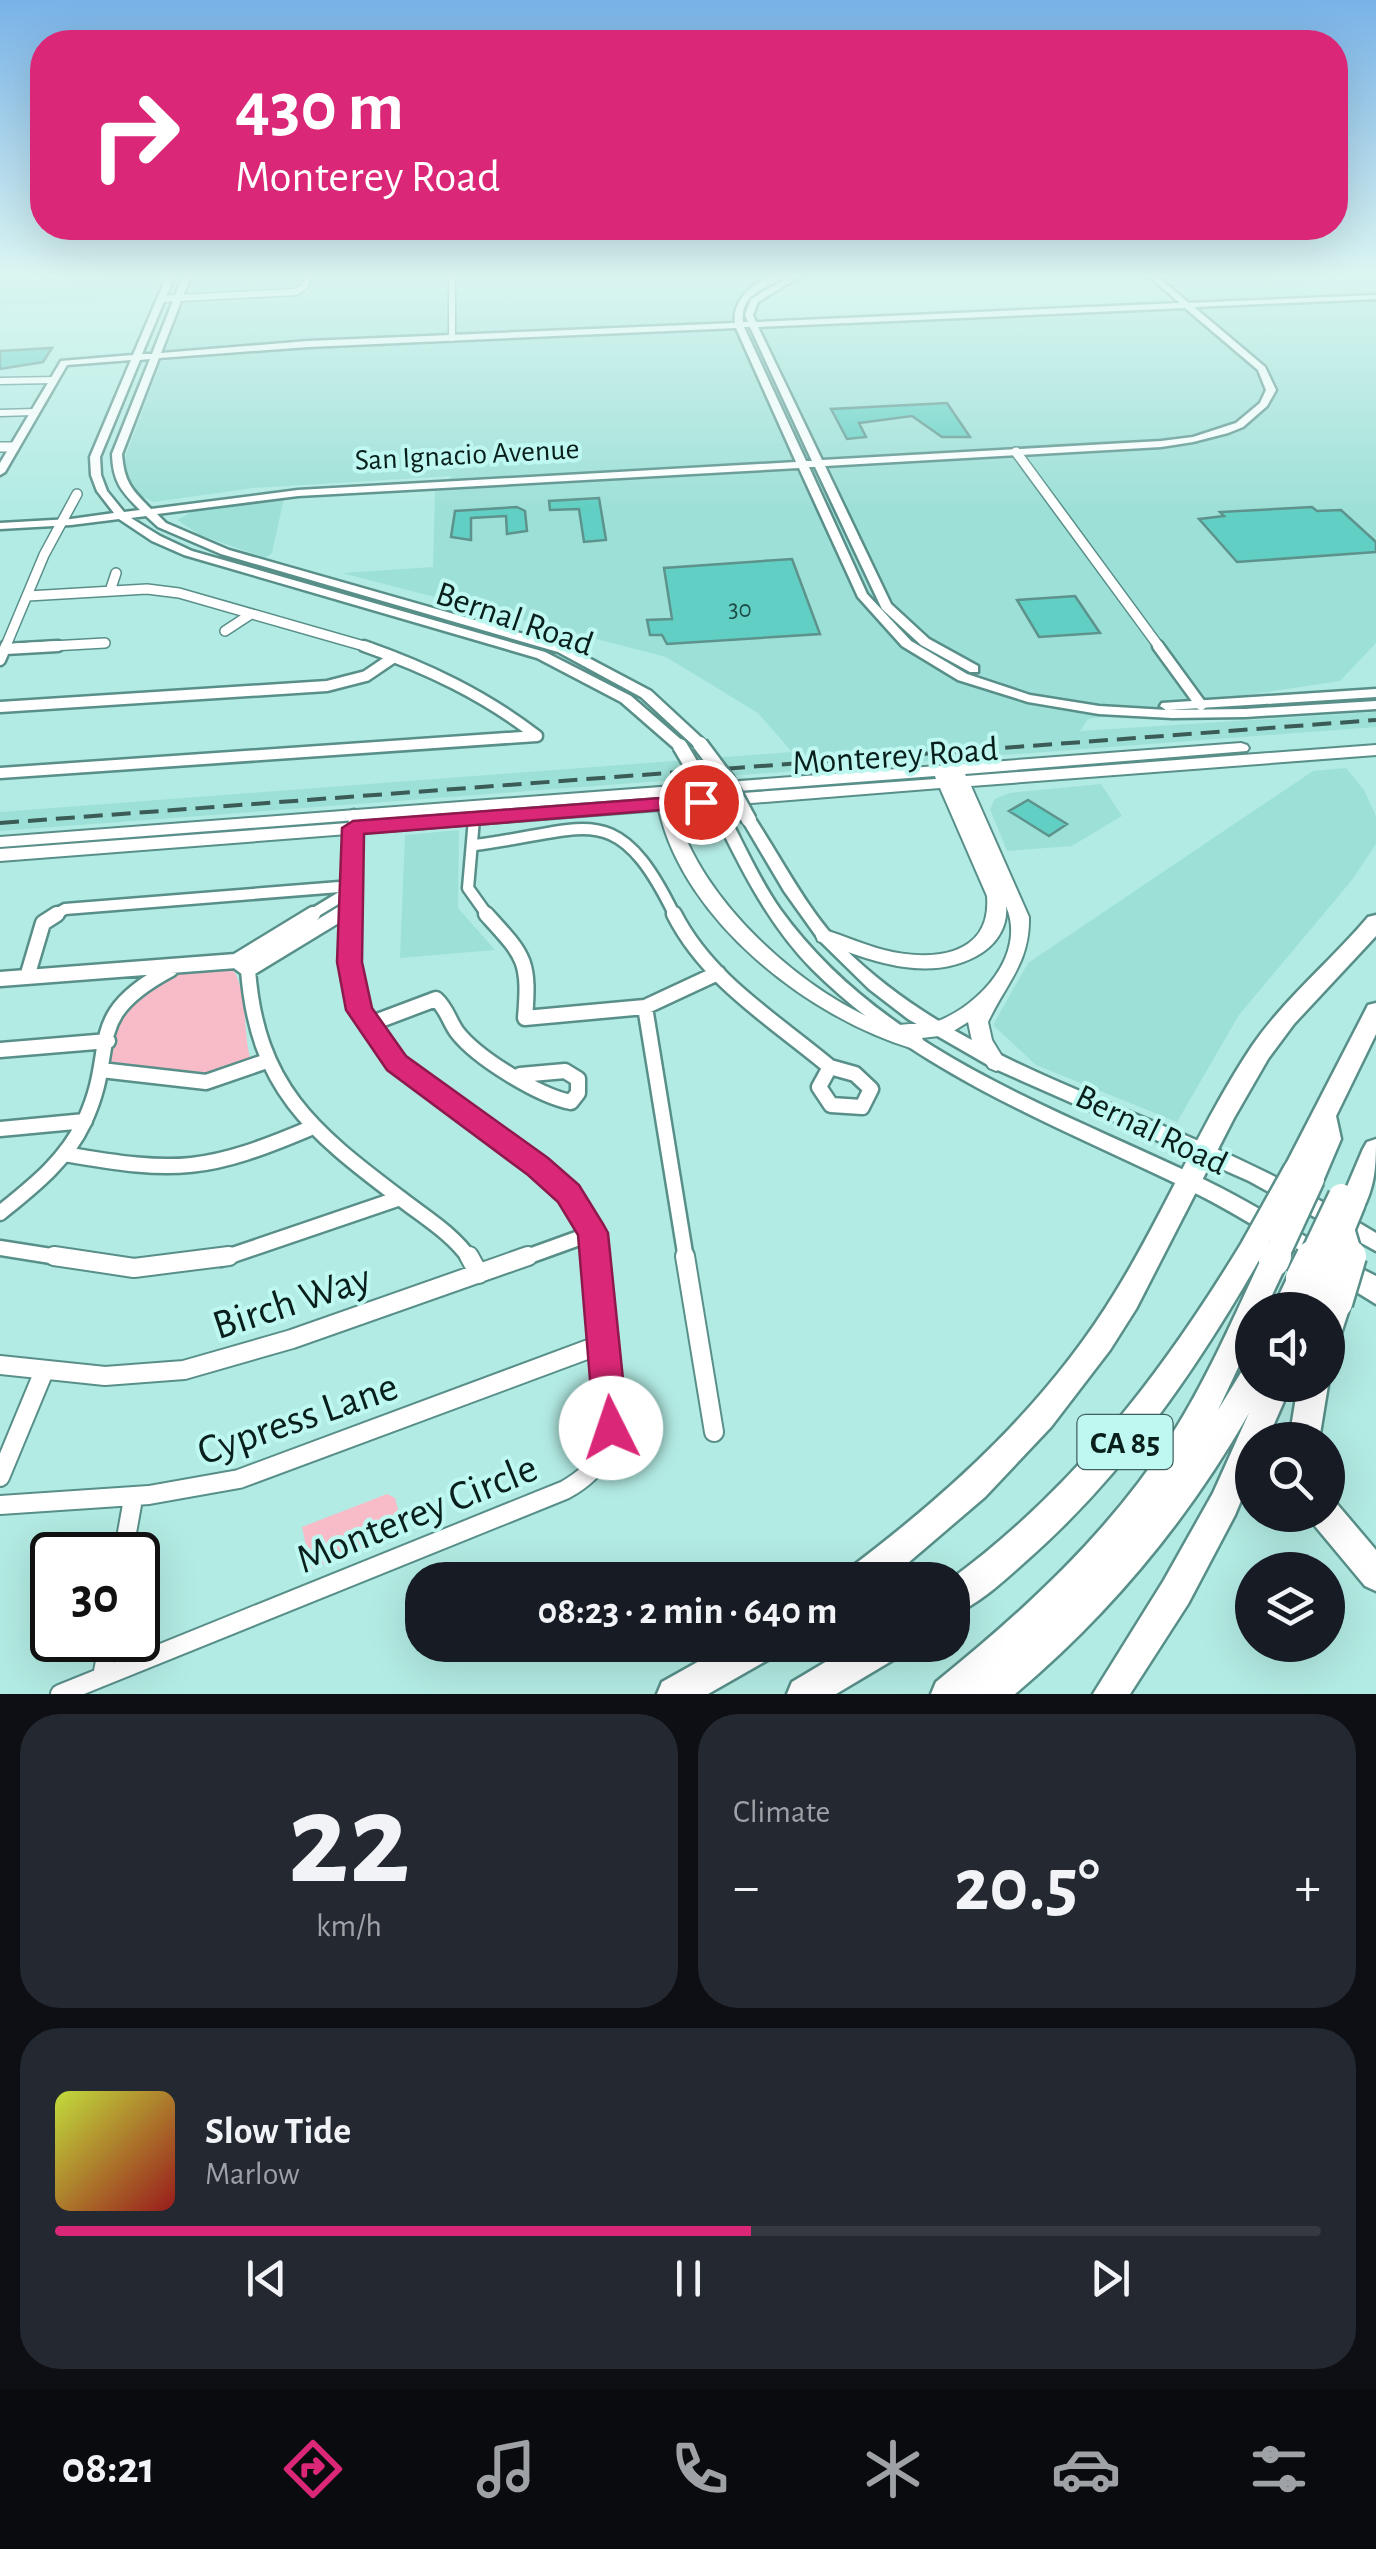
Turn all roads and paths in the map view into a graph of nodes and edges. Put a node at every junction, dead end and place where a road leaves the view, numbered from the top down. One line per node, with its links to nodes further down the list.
1 (139, 352): 7 (main road, Bernal Road)
2 (157, 352): 8 (main road, Bernal Road)
3 (220, 352): 8 (main road)
4 (751, 352): 11 (main road)
5 (765, 352): 12 (main road)
6 (1242, 352): 19 (main road, San Ignacio Avenue)
7 (136, 358): 8 (main road); 9 (main road); 15 (main road, Bernal Road)
8 (155, 358): 16 (main road, Bernal Road)
9 (54, 380): 10 (street); 13 (main road)
10 (0, 381)
11 (767, 387): 12 (main road); 20 (main road)
12 (781, 388): 21 (main road)
13 (34, 412): 14 (street); 18 (main road)
14 (0, 413)
15 (106, 427): 16 (main road); 27 (main road, Bernal Road)
16 (122, 435): 26 (main road, Bernal Road)
17 (0, 447): 18 (street)
18 (14, 447): 22 (main road)
19 (1016, 452): 21 (main road, San Ignacio Avenue); 41 (street)
20 (801, 464): 21 (main road, San Ignacio Avenue); 23 (main road, San Ignacio Avenue); 31 (main road)
21 (818, 464): 31 (main road)
22 (0, 472)
23 (389, 486): 25 (main road, San Ignacio Avenue); 26 (main road, San Ignacio Avenue)
24 (77, 494): 28 (street)
25 (198, 506): 26 (main road, San Ignacio Avenue); 30 (main road)
26 (145, 511): 27 (main road, San Ignacio Avenue); 30 (main road, Bernal Road)
27 (122, 515): 28 (main road, San Ignacio Avenue); 73 (main road, Bernal Road, bridge)
28 (61, 523): 29 (main road, San Ignacio Avenue); 34 (street)
29 (0, 526)
30 (172, 530): 62 (main road, Bernal Road, bridge)
31 (849, 550): 41 (main road); 44 (main road)
32 (116, 573): 33 (street)
33 (110, 591): 34 (street); 35 (street)
34 (28, 596): 38 (street)
35 (251, 614): 36 (street); 39 (street)
36 (225, 631)
37 (105, 643): 38 (street)
38 (3, 654)
39 (394, 657): 43 (street); 47 (street)
40 (1376, 693): 41 (main road)
41 (1201, 705): 44 (main road)
42 (1376, 705): 44 (main road)
43 (0, 708)
44 (1165, 716)
45 (1376, 738): 48 (main road, Monterey Road)
46 (1376, 750): 49 (main road, Monterey Road)
47 (0, 773)
48 (950, 776): 49 (main road, Monterey Road); 50 (main road, Monterey Road); 51 (main road, Monterey Road); 53 (main road)
49 (1002, 779): 53 (main road)
50 (907, 786): 51 (main road, Monterey Road); 53 (main road)
51 (665, 798): 52 (main road, Monterey Road); 55 (main road, Monterey Road); 56 (main road)
52 (618, 808): 54 (main road, Monterey Road); 56 (main road)
53 (966, 809): 62 (main road); 69 (main road)
54 (474, 819): 55 (main road, Monterey Road); 58 (street)
55 (353, 821): 57 (main road, Monterey Road); 59 (main road, Monterey Road); 60 (street, Monterey Circle)
56 (668, 826): 76 (main road)
57 (0, 842)
58 (475, 845): 65 (street); 70 (street)
59 (0, 856)
60 (352, 894): 63 (street); 66 (street); 67 (street); 72 (street, Monterey Circle)
61 (1376, 922): 86 (highway)
62 (825, 936): 74 (main road, Bernal Road)
63 (236, 961): 64 (street); 66 (street)
64 (174, 967): 67 (street); 75 (street)
65 (718, 974): 70 (street); 80 (street)
66 (248, 975): 78 (street)
67 (28, 977): 68 (street)
68 (0, 979)
69 (991, 998): 74 (main road); 79 (main road)
70 (645, 1007): 106 (street)
71 (1376, 1011): 96 (highway, bridge)
72 (367, 1025): 82 (street); 93 (street, Monterey Circle)
73 (893, 1029): 74 (main road); 76 (main road, Bernal Road)
74 (940, 1030): 79 (main road, Bernal Road)
75 (108, 1040): 77 (street); 81 (street)
76 (914, 1042): 89 (main road, Bernal Road)
77 (0, 1050)
78 (264, 1062): 81 (street); 84 (street)
79 (996, 1064): 86 (main road, Bernal Road)
80 (830, 1068)
81 (100, 1070): 83 (street)
82 (520, 1076)
83 (84, 1122): 85 (street); 88 (street)
84 (313, 1127): 88 (street); 90 (street)
85 (0, 1129)
86 (1202, 1150): 89 (highway); 94 (main road, Bernal Road)
87 (1376, 1150): 91 (highway)
88 (65, 1154): 92 (street)
89 (1188, 1180): 98 (main road, Bernal Road); 112 (highway)
90 (400, 1198): 95 (street); 97 (street)
91 (1350, 1202): 99 (highway, bridge); 100 (highway, bridge)
92 (0, 1213)
93 (593, 1233): 97 (street, Birch Way); 101 (street, Monterey Circle)
94 (1376, 1243)
95 (0, 1248)
96 (1263, 1254): 114 (highway, CA 85); 122 (highway)
97 (479, 1274): 103 (street, Birch Way)
98 (1371, 1287)
99 (1317, 1292)
100 (1319, 1292)
101 (604, 1342): 108 (street, Cypress Lane); 118 (street, Monterey Circle)
102 (0, 1365): 103 (street, Birch Way)
103 (44, 1371): 107 (street)
104 (1239, 1402): 123 (highway)
105 (1268, 1402): 124 (highway)
106 (714, 1432)
107 (0, 1477)
108 (133, 1498): 109 (street, Cypress Lane); 110 (street)
109 (0, 1504)
110 (127, 1532)
111 (1340, 1532): 113 (highway)
112 (885, 1562)
113 (1376, 1575)
114 (970, 1585)
115 (105, 1662): 118 (street)
116 (731, 1662): 120 (highway)
117 (858, 1662): 121 (highway)
118 (102, 1677): 119 (street, Monterey Circle)
119 (60, 1694)
120 (674, 1694)
121 (804, 1694)
122 (948, 1694)
123 (988, 1694)
124 (1110, 1694)

